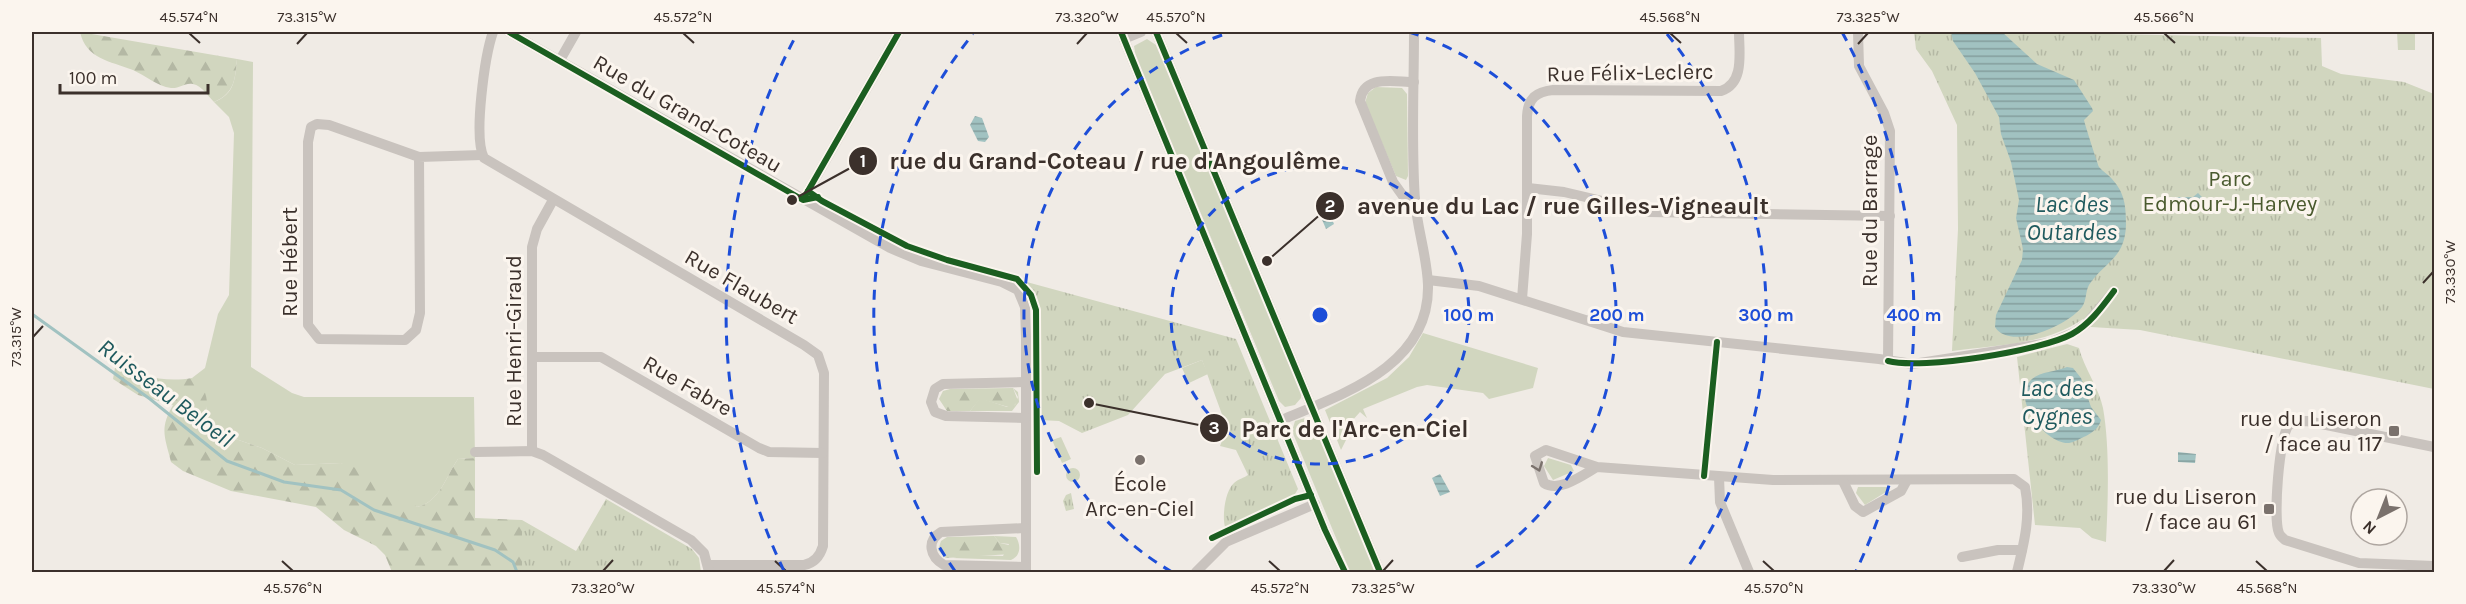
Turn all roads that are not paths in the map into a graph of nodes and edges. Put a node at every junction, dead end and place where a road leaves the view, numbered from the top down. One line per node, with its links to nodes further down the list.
1 (493, 32): 13 (street)
2 (509, 32): 11 (street, Rue du Grand-Coteau)
3 (576, 32): 11 (street)
4 (899, 32): 18 (street)
5 (1141, 32): 10 (street)
6 (1156, 32): 26 (street)
7 (1414, 32): 12 (street)
8 (1739, 32): 15 (street, Rue Félix-Leclerc)
9 (1858, 32): 19 (street, Rue du Barrage)
10 (1123, 35): 28 (street)
11 (560, 60): 18 (street, Rue du Grand-Coteau)
12 (1414, 82): 16 (street); 16 (street)
13 (482, 155): 14 (street, Rue Hébert); 17 (street, Rue Flaubert)
14 (419, 157): 14 (street, Rue Hébert)
15 (1528, 189): 19 (street); 22 (street, Rue Félix-Leclerc)
16 (1415, 199): 20 (street)
17 (553, 200): 23 (street, Rue Henri-Giraud); 32 (street, Rue Flaubert)
18 (803, 200): 25 (street, Rue du Grand-Coteau)
19 (1890, 216): 24 (street, Rue du Barrage)
20 (1428, 280): 22 (street); 26 (street)
21 (2114, 291): 24 (street)
22 (1522, 299): 24 (street)
23 (532, 357): 30 (street, Rue Henri-Giraud); 32 (street, Rue Fabre)
24 (1888, 360)
25 (1025, 382): 27 (street, Rue du Grand-Coteau); 27 (street)
26 (1312, 406): 28 (street); 46 (street)
27 (1026, 418): 38 (street, Rue du Grand-Coteau)
28 (1282, 420): 37 (street)
29 (2434, 447): 41 (street)
30 (532, 451): 31 (street); 42 (street)
31 (476, 452)
32 (823, 453): 42 (street, Rue Flaubert)
33 (1597, 467): 33 (street, one-way to 33); 34 (street)
34 (1719, 477): 36 (street); 47 (street)
35 (1907, 480): 36 (street); 36 (street); 39 (street)
36 (1843, 481)
37 (1314, 504): 44 (street); 45 (street)
38 (1025, 528): 43 (street, Rue du Grand-Coteau); 43 (street)
39 (2022, 550): 40 (street); 48 (street)
40 (1962, 557)
41 (2434, 566)
42 (709, 569)
43 (1026, 570)
44 (1196, 573)
45 (1345, 573)
46 (1380, 573)
47 (1749, 573)
48 (2017, 573)

